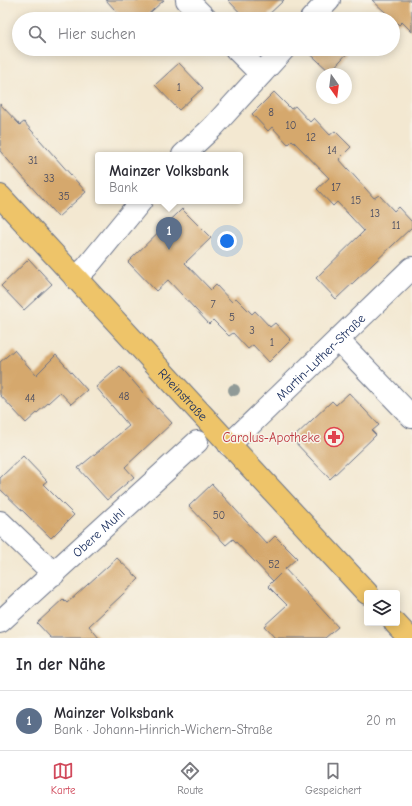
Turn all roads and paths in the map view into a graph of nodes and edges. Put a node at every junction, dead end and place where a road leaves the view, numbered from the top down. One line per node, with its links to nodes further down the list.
1 (187, 0): 3 (street)
2 (329, 0): 4 (street)
3 (199, 12)
4 (318, 12)
5 (243, 56): 7 (street)
6 (278, 56): 7 (street)
7 (261, 74): 8 (street)
8 (186, 152)
9 (0, 196): 12 (main road, Rheinstraße)
10 (139, 204): 12 (street)
11 (412, 268): 13 (street, Martin-Luther-Straße)
12 (75, 278): 16 (main road, Rheinstraße)
13 (338, 340): 14 (street); 16 (street, Martin-Luther-Straße)
14 (412, 417)
15 (196, 442): 18 (street, Obere Muhl)
16 (229, 445): 19 (main road, Rheinstraße)
17 (0, 522): 18 (street)
18 (54, 574): 20 (street, Obere Muhl)
19 (364, 590)
20 (0, 622)
21 (398, 626): 22 (main road)
22 (409, 638)

